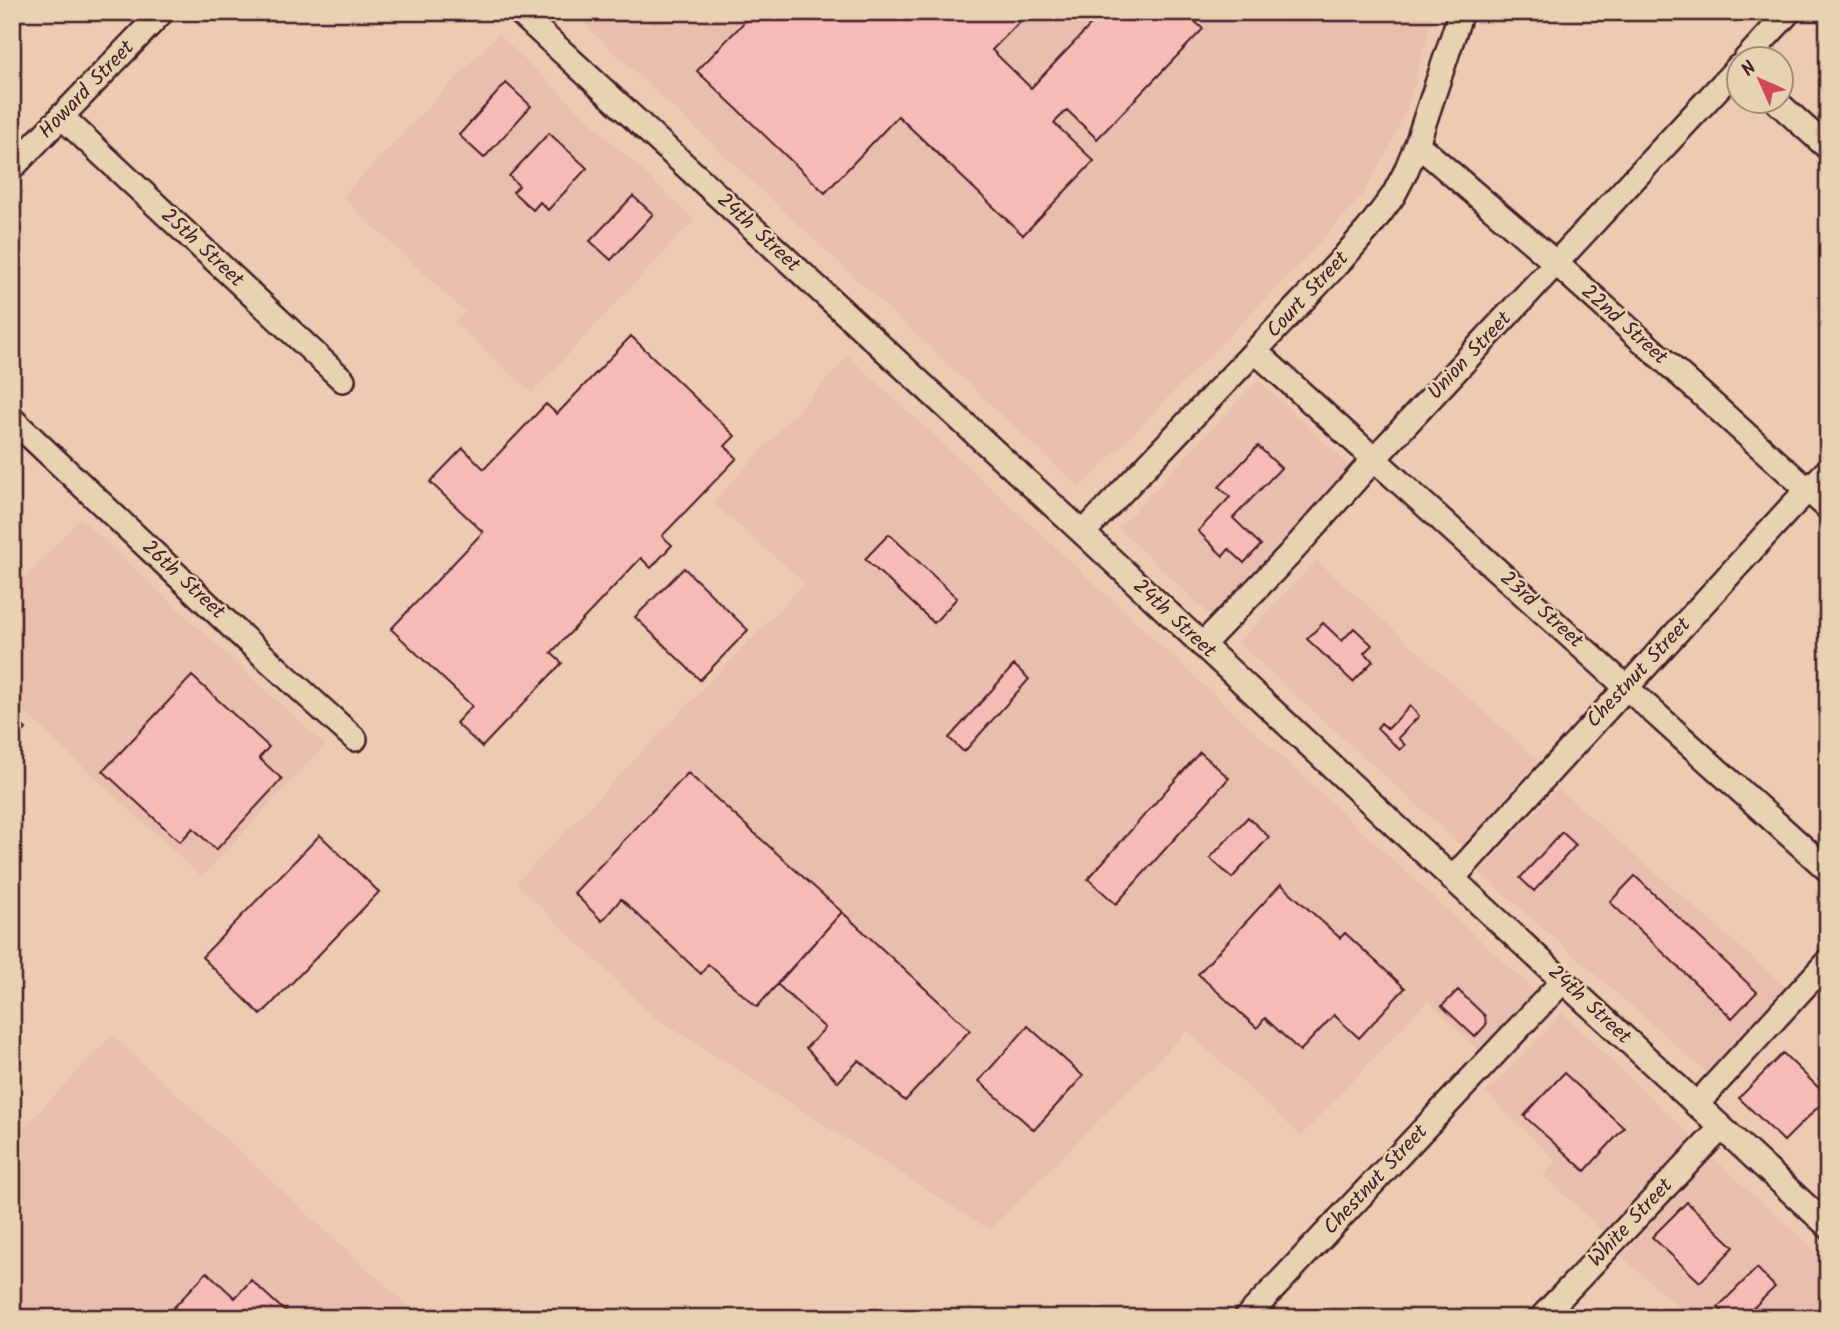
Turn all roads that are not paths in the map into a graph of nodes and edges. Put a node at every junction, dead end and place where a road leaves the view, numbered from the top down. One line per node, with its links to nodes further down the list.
1 (162, 12): 8 (street, Howard Street)
2 (519, 12): 20 (street, 24th Street)
3 (1461, 12): 9 (street, Court Street)
4 (1789, 12): 5 (street)
5 (1758, 46)
6 (1724, 82): 12 (street, Union Street)
7 (1793, 116): 10 (street)
8 (61, 117): 11 (street, Howard Street); 14 (street, 25th Street)
9 (1417, 144): 12 (street, 22nd Street); 13 (street, Court Street)
10 (1828, 148)
11 (12, 168)
12 (1557, 264): 16 (street, Union Street); 18 (street, 22nd Street)
13 (1255, 351): 16 (street, 23rd Street); 20 (street, Court Street)
14 (343, 380)
15 (12, 419): 23 (street, 26th Street)
16 (1374, 459): 21 (street, Union Street); 22 (street, 23rd Street)
17 (1828, 470): 18 (street, Chestnut Street)
18 (1807, 490): 19 (street, 22nd Street); 22 (street, Chestnut Street)
19 (1828, 508)
20 (1083, 533): 21 (street, 24th Street)
21 (1202, 645): 25 (street, 24th Street)
22 (1626, 687): 24 (street, 23rd Street); 25 (street, Chestnut Street)
23 (355, 739)
24 (1828, 870)
25 (1452, 879): 27 (street, 24th Street)
26 (1828, 961): 28 (street)
27 (1563, 981): 28 (street, 24th Street); 31 (street, Chestnut Street)
28 (1696, 1105): 29 (street, 24th Street)
29 (1721, 1128): 30 (street, 24th Street); 32 (street, White Street)
30 (1828, 1226)
31 (1246, 1318)
32 (1541, 1318)

